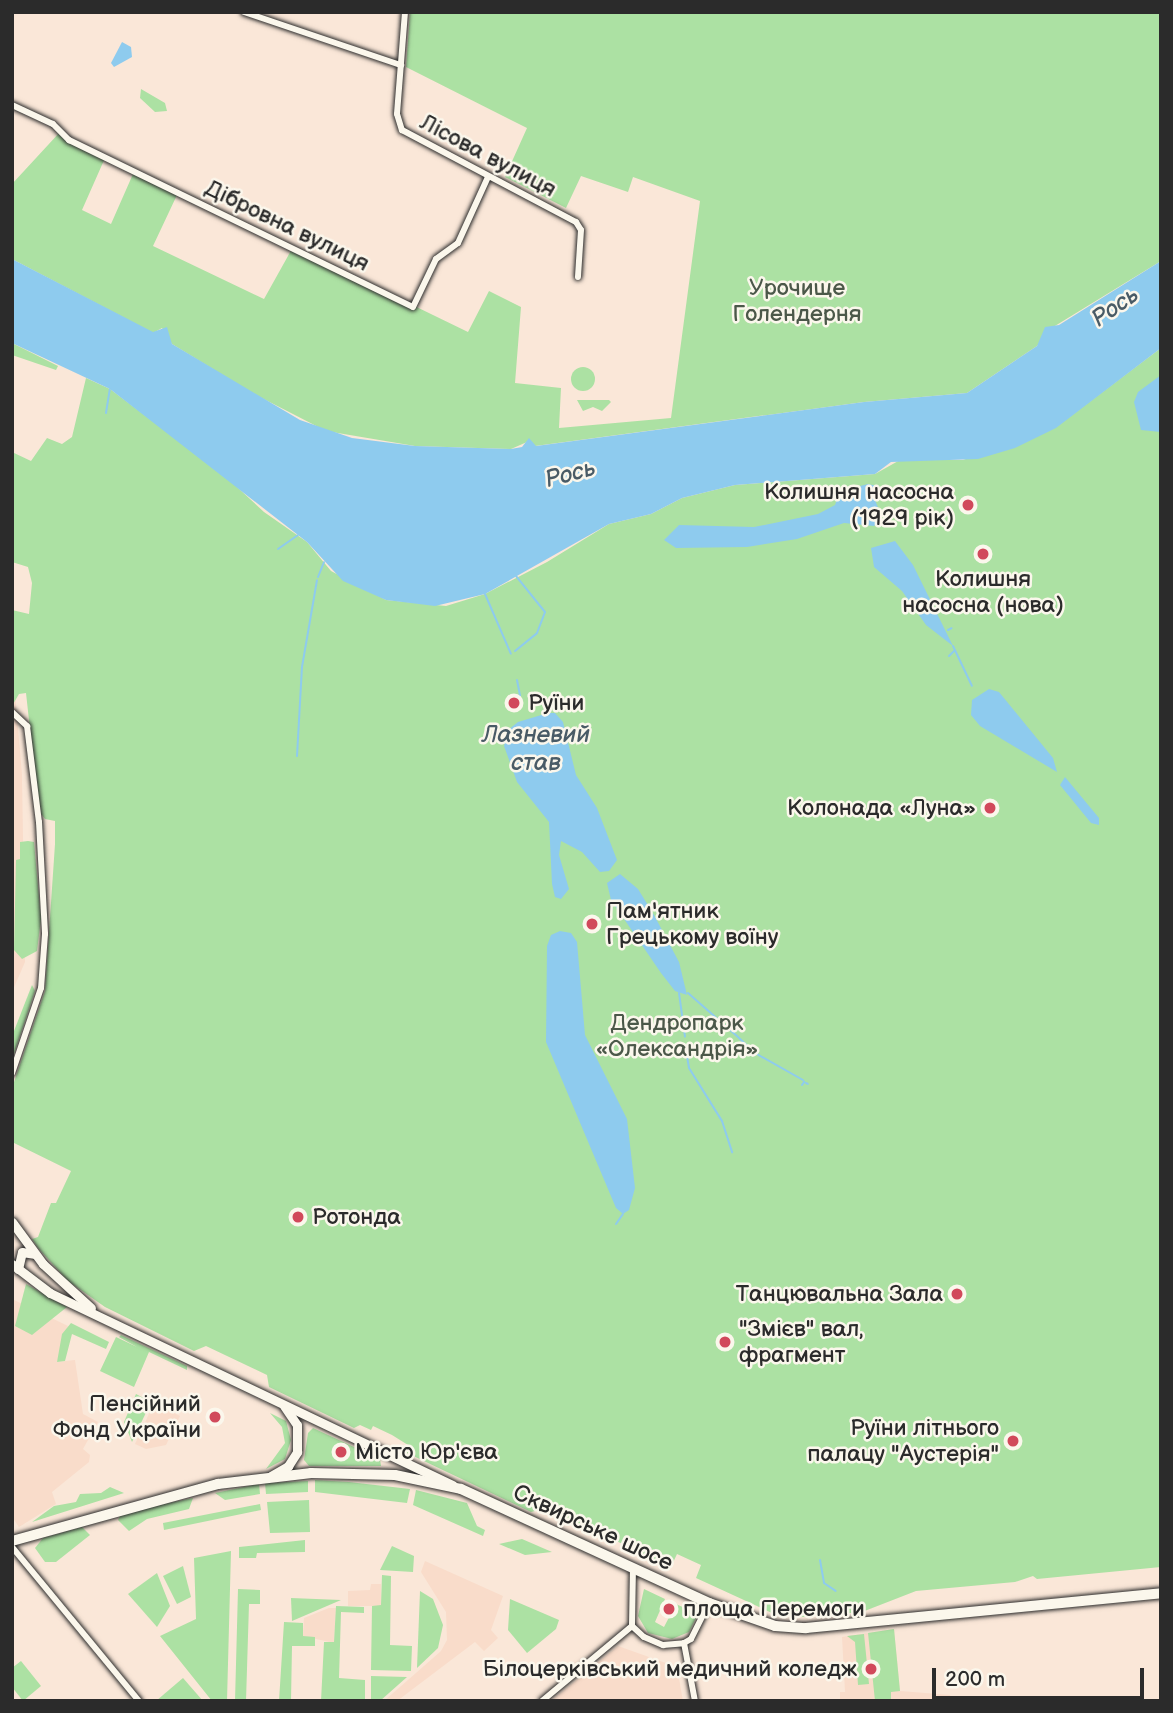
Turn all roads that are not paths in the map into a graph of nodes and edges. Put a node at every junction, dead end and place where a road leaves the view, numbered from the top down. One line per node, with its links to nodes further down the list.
1 (244, 12): 4 (street)
2 (272, 12): 4 (street)
3 (405, 12): 5 (street, Лісова вулиця)
4 (269, 21): 5 (street)
5 (401, 65): 7 (street, Лісова вулиця)
6 (12, 105): 7 (street, Дібровна вулиця)
7 (488, 177): 8 (street, Лісова вулиця)
8 (578, 277)
9 (12, 712): 10 (street)
10 (12, 1073)
11 (12, 1222): 12 (main road)
12 (35, 1254): 13 (main road); 14 (main road)
13 (15, 1266): 14 (main road)
14 (95, 1312): 15 (main road)
15 (281, 1402): 16 (main road); 17 (main road)
16 (269, 1477): 17 (main road, Сквирське шосе); 18 (main road, Сквирське шосе)
17 (461, 1489): 20 (main road, Сквирське шосе)
18 (12, 1541)
19 (12, 1547): 25 (street)
20 (633, 1567): 22 (main road, Сквирське шосе); 23 (street)
21 (1161, 1593): 22 (main road, Сквирське шосе)
22 (709, 1603): 24 (street)
23 (632, 1626): 24 (street); 26 (street)
24 (684, 1643): 27 (street)
25 (139, 1701)
26 (542, 1701)
27 (695, 1701)

